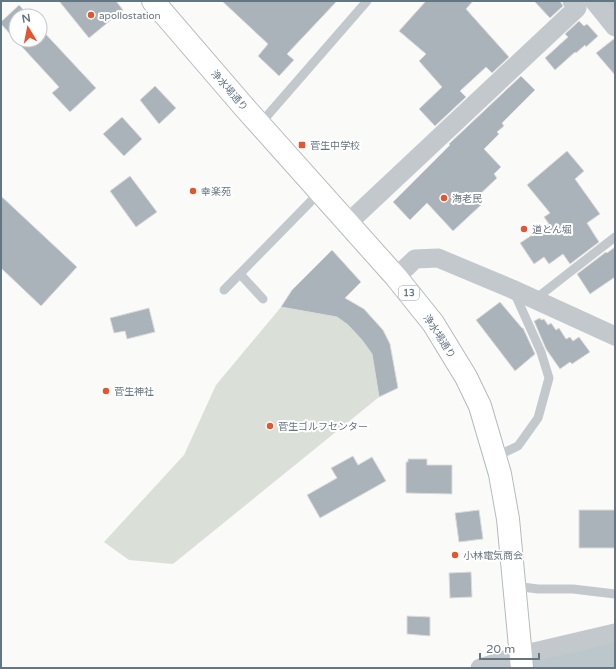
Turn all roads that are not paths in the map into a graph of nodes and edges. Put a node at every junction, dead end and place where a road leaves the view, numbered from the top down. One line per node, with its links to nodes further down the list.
1 (152, 1): 6 (main road, 浄水場通り / 13)
2 (367, 1): 6 (lane)
3 (572, 1): 8 (street)
4 (594, 1): 5 (street)
5 (615, 27)
6 (260, 124): 7 (main road, 浄水場通り / 13)
7 (320, 192): 8 (main road, 浄水場通り / 13); 10 (lane)
8 (348, 222): 11 (main road, 浄水場通り / 13)
9 (615, 237): 15 (lane)
10 (240, 274): 13 (lane); 14 (lane)
11 (396, 277): 12 (street); 17 (main road, 浄水場通り / 13)
12 (512, 289): 15 (street); 17 (lane)
13 (224, 290)
14 (263, 299)
15 (534, 300): 16 (street)
16 (615, 336)
17 (495, 457): 18 (main road, 浄水場通り / 13)
18 (514, 586): 19 (lane); 21 (main road, 浄水場通り / 13)
19 (615, 594)
20 (615, 633): 21 (street)
21 (521, 662): 22 (street)
22 (480, 668)

